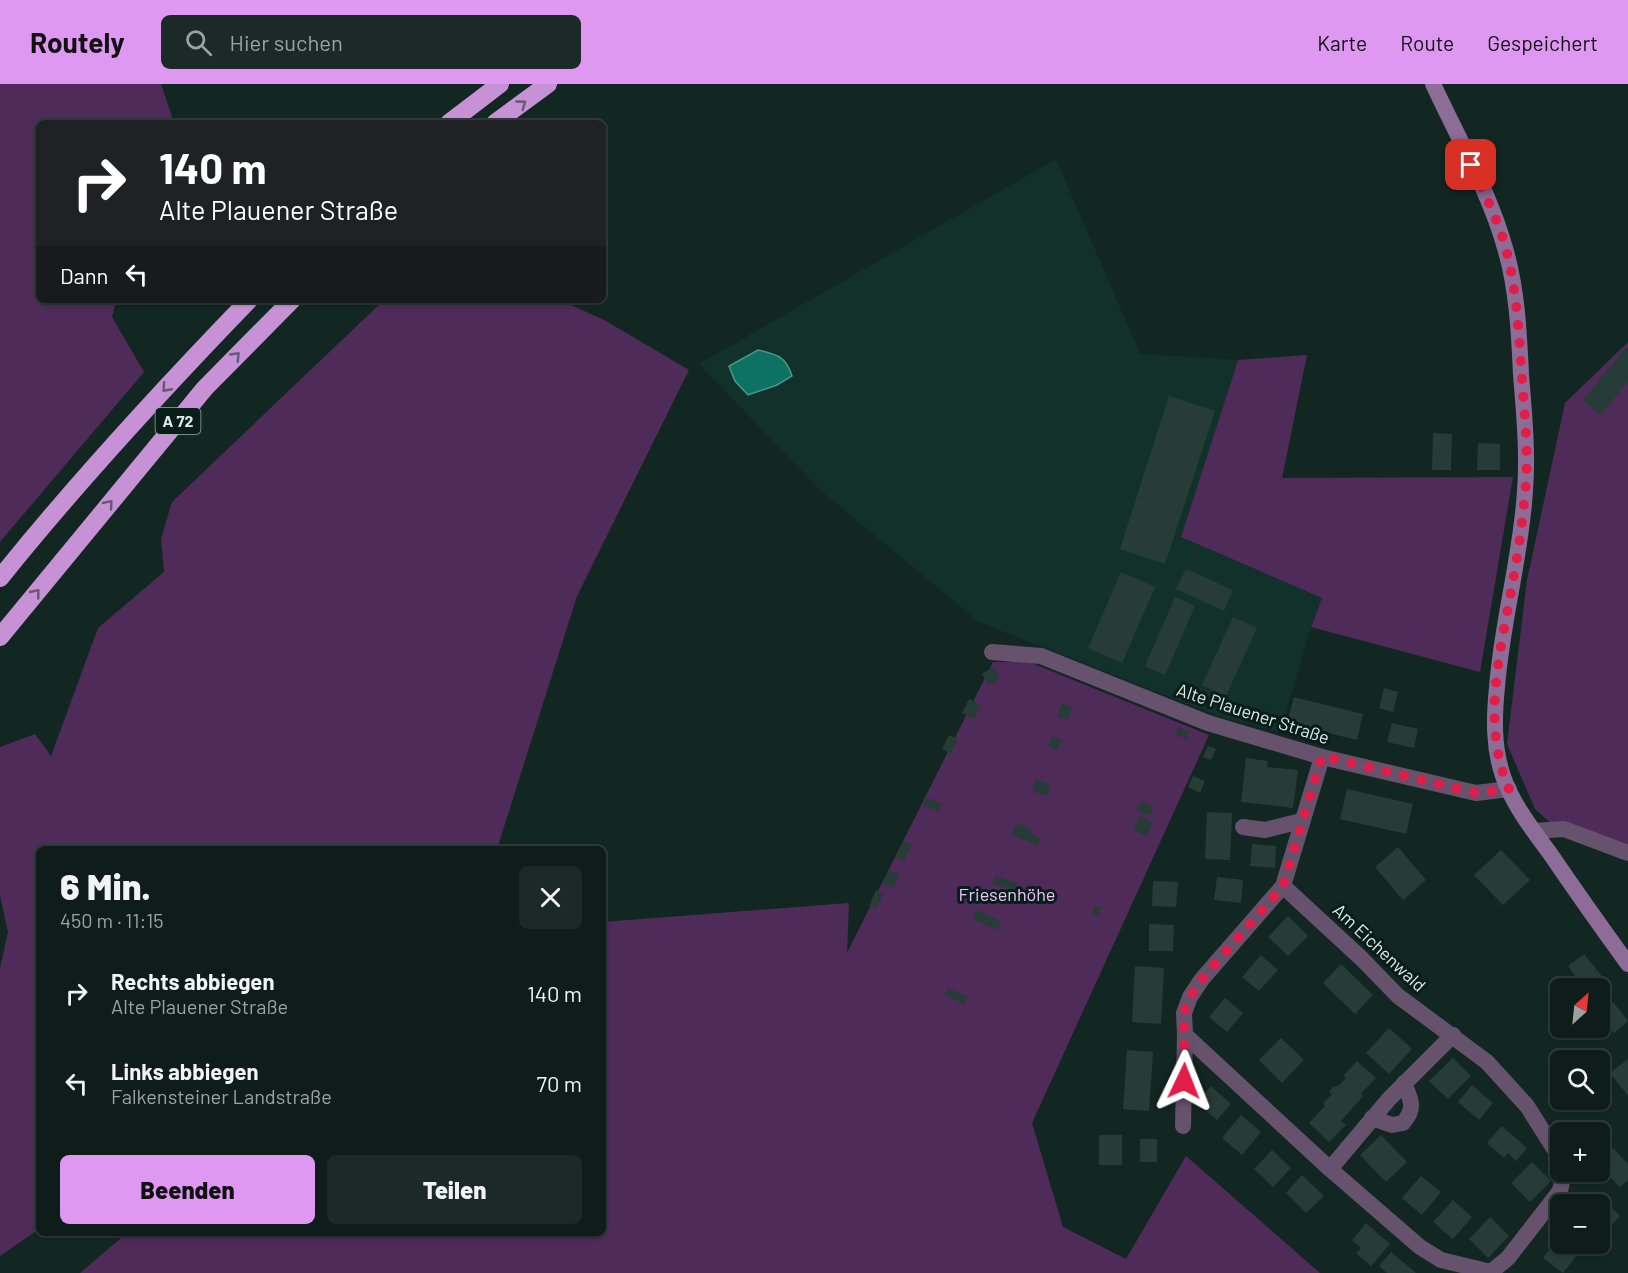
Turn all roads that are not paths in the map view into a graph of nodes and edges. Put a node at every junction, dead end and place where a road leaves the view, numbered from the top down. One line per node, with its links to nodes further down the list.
1 (500, 84): 4 (highway)
2 (548, 84): 5 (highway, one-way to 2)
3 (1433, 84): 12 (main road)
4 (453, 120)
5 (499, 120)
6 (246, 303): 8 (highway, A 72, one-way to 8)
7 (289, 303): 9 (highway, A 72, one-way to 7)
8 (0, 578)
9 (0, 637)
10 (992, 652): 11 (street, Alte Plauener Straße)
11 (1322, 756): 12 (street, Alte Plauener Straße); 13 (street)
12 (1509, 789): 15 (main road)
13 (1301, 821): 14 (street); 17 (street)
14 (1243, 827)
15 (1534, 831): 16 (street); 18 (main road)
16 (1628, 853)
17 (1283, 886): 19 (street); 20 (street, Am Eichenwald)
18 (1628, 964)
19 (1185, 1035): 23 (street); 25 (street)
20 (1453, 1035): 21 (street); 24 (street, Am Eichenwald)
21 (1404, 1083): 22 (street); 22 (street)
22 (1372, 1118): 25 (street)
23 (1182, 1126)
24 (1550, 1142)
25 (1330, 1168): 27 (street)
26 (1562, 1182): 28 (street)
27 (1444, 1266): 28 (street)
28 (1490, 1273)

